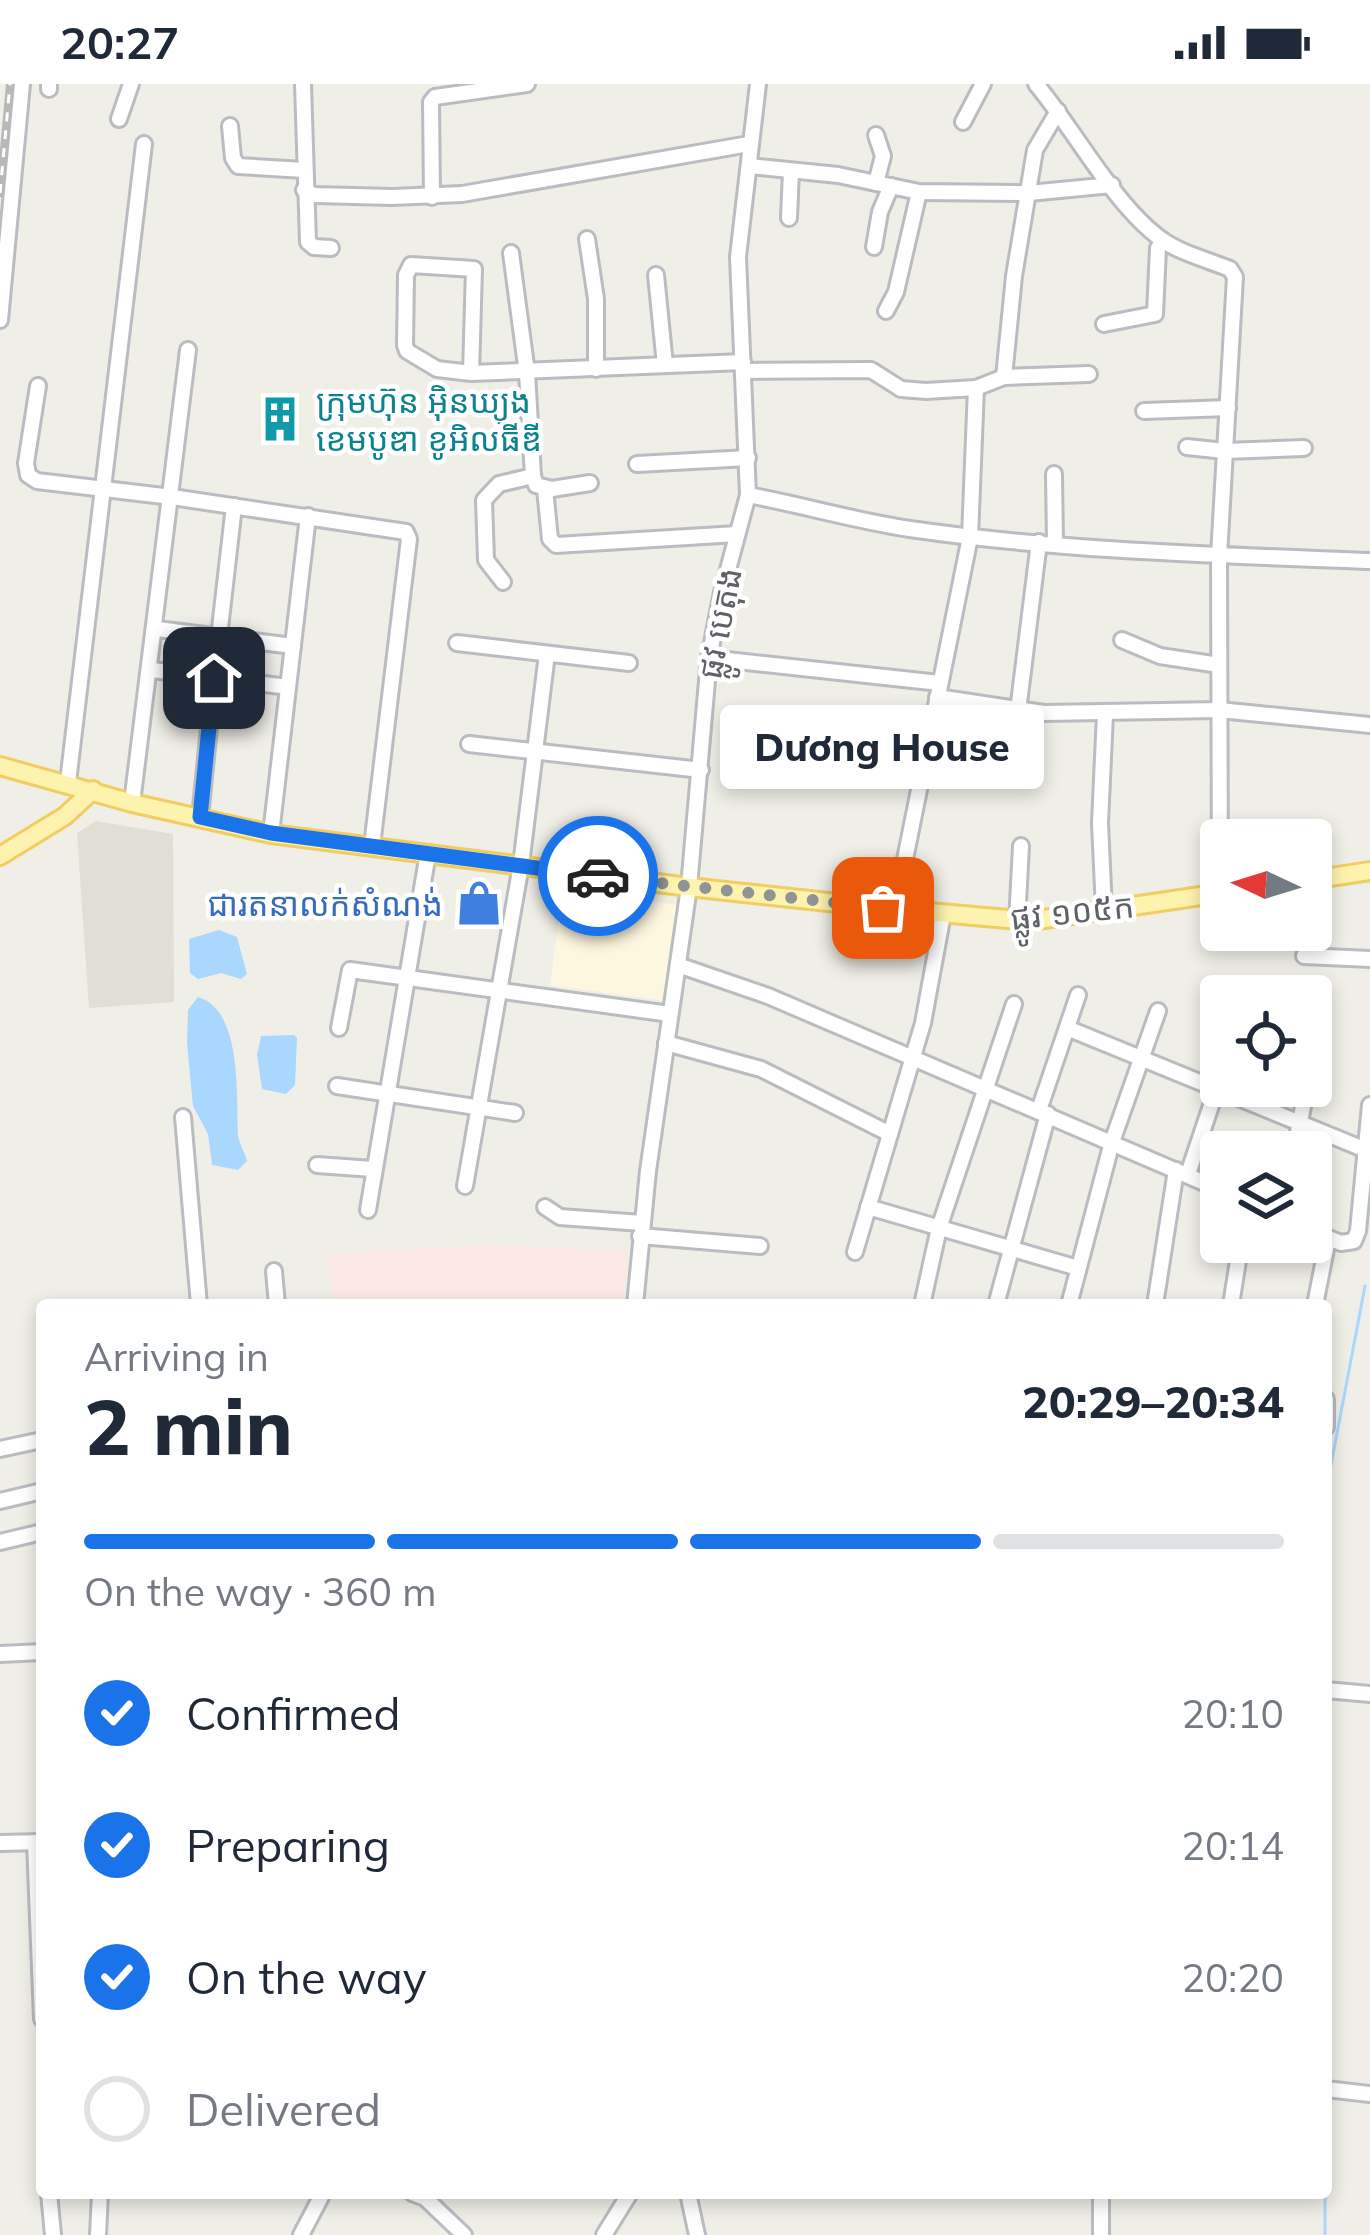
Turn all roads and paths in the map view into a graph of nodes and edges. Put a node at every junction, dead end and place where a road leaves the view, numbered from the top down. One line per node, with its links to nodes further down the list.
1 (22, 84): 32 (street)
2 (131, 84): 9 (street)
3 (303, 84): 16 (street)
4 (527, 84): 23 (street)
5 (758, 84): 14 (street, ផ្លូវ បេតុង)
6 (983, 84): 10 (street)
7 (1036, 84): 8 (street)
8 (1058, 111): 19 (street); 22 (street)
9 (119, 119)
10 (963, 122)
11 (230, 126): 16 (street)
12 (876, 135): 18 (street)
13 (144, 144): 54 (street)
14 (749, 144): 15 (street, ផ្លូវ បេតុង); 23 (street)
15 (750, 166): 17 (street); 36 (street, ផ្លូវ បេតុង)
16 (304, 170): 20 (street)
17 (791, 171): 18 (street); 24 (street)
18 (884, 184): 21 (street); 27 (street)
19 (1112, 185): 22 (street); 26 (street)
20 (304, 190): 23 (street); 28 (street)
21 (919, 192): 22 (street); 31 (street)
22 (1029, 193): 41 (street)
23 (432, 197)
24 (789, 218)
25 (587, 239): 37 (street)
26 (1163, 241): 33 (street); 44 (street)
27 (874, 247)
28 (332, 248)
29 (512, 254): 39 (street)
30 (656, 275): 35 (street)
31 (886, 311)
32 (0, 320)
33 (1104, 324)
34 (188, 350): 57 (street)
35 (665, 365): 36 (street); 37 (street)
36 (743, 367): 43 (street); 49 (street, ផ្លូវ បេតុង)
37 (596, 369): 39 (street)
38 (471, 373): 38 (street); 39 (street)
39 (527, 373): 52 (street)
40 (1089, 374): 41 (street)
41 (1004, 376): 43 (street)
42 (38, 386): 54 (street)
43 (976, 388): 61 (street)
44 (1228, 408): 45 (street); 48 (street)
45 (1144, 411)
46 (1187, 447): 48 (street)
47 (1304, 448): 48 (street)
48 (1226, 451): 63 (street)
49 (748, 458): 50 (street); 56 (street, ផ្លូវ បេតុង)
50 (637, 464)
51 (1054, 474): 62 (street)
52 (533, 476): 55 (street); 65 (street)
53 (590, 484): 55 (street)
54 (103, 489): 57 (street); 87 (street)
55 (545, 489): 60 (street)
56 (748, 496): 60 (street, ផ្លូវ បេតុង); 61 (street)
57 (172, 497): 58 (street); 66 (street)
58 (234, 506): 59 (street); 67 (street)
59 (308, 517): 70 (street); 93 (street)
60 (737, 534): 72 (street, ផ្លូវ បេតុង)
61 (970, 537): 62 (street); 78 (street)
62 (1047, 543): 63 (street); 80 (street)
63 (1219, 556): 64 (street); 74 (street)
64 (1370, 562)
65 (503, 582)
66 (157, 629): 67 (street); 75 (street)
67 (219, 637): 70 (street)
68 (1122, 640): 74 (street)
69 (457, 643): 71 (street)
70 (293, 646): 77 (street)
71 (547, 653): 73 (street); 84 (street)
72 (709, 658): 78 (street); 86 (street, ផ្លូវ បេតុង)
73 (629, 663)
74 (1219, 665): 79 (street)
75 (152, 670): 76 (street); 89 (street)
76 (214, 678): 77 (street); 90 (street)
77 (288, 687): 92 (street)
78 (938, 690): 80 (street); 102 (street)
79 (1219, 710): 81 (street); 82 (street); 91 (street)
80 (1018, 711): 81 (street)
81 (1105, 714): 103 (street)
82 (1370, 725)
83 (469, 744): 84 (street)
84 (536, 752): 86 (street); 97 (street)
85 (0, 766): 87 (main road, ផ្លូវ ១០៥ក)
86 (701, 770): 100 (street, ផ្លូវ បេតុង)
87 (68, 782): 88 (main road, ផ្លូវ ១០៥ក)
88 (93, 790): 89 (main road, ផ្លូវ ១០៥ក); 96 (main road)
89 (132, 803): 90 (main road, ផ្លូវ ១០៥ក)
90 (200, 817): 92 (main road, ផ្លូវ ១០៥ក)
91 (1220, 819)
92 (271, 833): 93 (main road, ផ្លូវ ១០៥ក)
93 (372, 846): 95 (main road, ផ្លូវ ១០៥ក)
94 (1021, 846): 105 (street)
95 (428, 853): 97 (main road, ផ្លូវ ១០៥ក); 109 (street)
96 (0, 856)
97 (521, 866): 100 (main road, ផ្លូវ ១០៥ក); 110 (street)
98 (1370, 871): 99 (main road)
99 (1332, 877)
100 (689, 887): 102 (main road, ផ្លូវ ១០៥ក); 108 (street, ផ្លូវ បេតុង)
101 (1200, 896): 103 (main road, ផ្លូវ ១០៥ក)
102 (895, 909): 104 (main road, ផ្លូវ ១០៥ក)
103 (1104, 910): 105 (main road, ផ្លូវ ១០៥ក)
104 (944, 914): 105 (main road, ផ្លូវ ១០៥ក); 119 (street)
105 (1017, 922)
106 (1304, 956): 107 (street)
107 (1370, 959)
108 (678, 965): 114 (street, ផ្លូវ បេតុង); 119 (street)
109 (409, 977): 110 (street); 115 (street); 123 (street)
110 (496, 991): 114 (street); 125 (street)
111 (1078, 994): 116 (street)
112 (1015, 1004): 122 (street)
113 (1158, 1011): 118 (street)
114 (670, 1014): 117 (street, ផ្លូវ បេតុង)
115 (339, 1028)
116 (1067, 1028): 118 (street); 129 (street)
117 (666, 1043): 134 (street); 146 (street, ផ្លូវ បេតុង)
118 (1141, 1055): 120 (street); 135 (street)
119 (913, 1058): 122 (street); 134 (street)
120 (1200, 1075)
121 (337, 1086): 123 (street)
122 (985, 1088): 129 (street); 145 (street)
123 (388, 1093): 125 (street); 138 (street)
124 (1370, 1105): 136 (street)
125 (478, 1107): 130 (street); 141 (street)
126 (1209, 1107): 139 (street)
127 (1267, 1107): 132 (street)
128 (1303, 1107): 132 (street)
129 (1043, 1112): 135 (street); 149 (street)
130 (515, 1113)
131 (183, 1117): 155 (street)
132 (1300, 1124): 133 (street); 136 (street)
133 (1298, 1131)
134 (890, 1134): 143 (street)
135 (1112, 1142): 139 (street); 153 (street)
136 (1366, 1150): 147 (street)
137 (317, 1166): 138 (street)
138 (374, 1169): 144 (street)
139 (1182, 1172): 140 (street); 161 (street)
140 (1200, 1180)
141 (465, 1186)
142 (545, 1207): 146 (street)
143 (868, 1207): 145 (street); 150 (street)
144 (368, 1210)
145 (939, 1228): 149 (street); 158 (street)
146 (641, 1230): 148 (street); 157 (street, ផ្លូវ បេតុង)
147 (1332, 1240)
148 (760, 1246)
149 (1010, 1249): 153 (street); 159 (street)
150 (855, 1252)
151 (1238, 1263): 162 (street)
152 (1323, 1263): 163 (street)
153 (1078, 1268): 160 (street)
154 (274, 1271): 156 (street)
155 (198, 1299)
156 (276, 1299)
157 (635, 1299)
158 (923, 1299)
159 (998, 1299)
160 (1071, 1299)
161 (1156, 1299)
162 (1232, 1299)
163 (1316, 1299)
164 (36, 1441): 165 (street)
165 (0, 1449)
166 (36, 1492): 167 (street)
167 (0, 1501)
168 (36, 1533): 169 (street)
169 (0, 1542)
170 (36, 1652): 171 (street)
171 (0, 1654)
172 (1332, 1690): 173 (street)
173 (1370, 1694)
174 (36, 1842): 175 (street)
175 (1, 1843)
176 (1332, 2090): 177 (street)
177 (1370, 2094)
178 (50, 2199): 185 (street)
179 (100, 2199): 186 (street)
180 (320, 2199): 187 (street)
181 (426, 2199): 188 (street)
182 (625, 2199): 189 (street)
183 (689, 2199): 190 (street)
184 (1101, 2199): 191 (street)
185 (53, 2235)
186 (98, 2235)
187 (301, 2235)
188 (464, 2235)
189 (604, 2235)
190 (697, 2235)
191 (1101, 2235)

